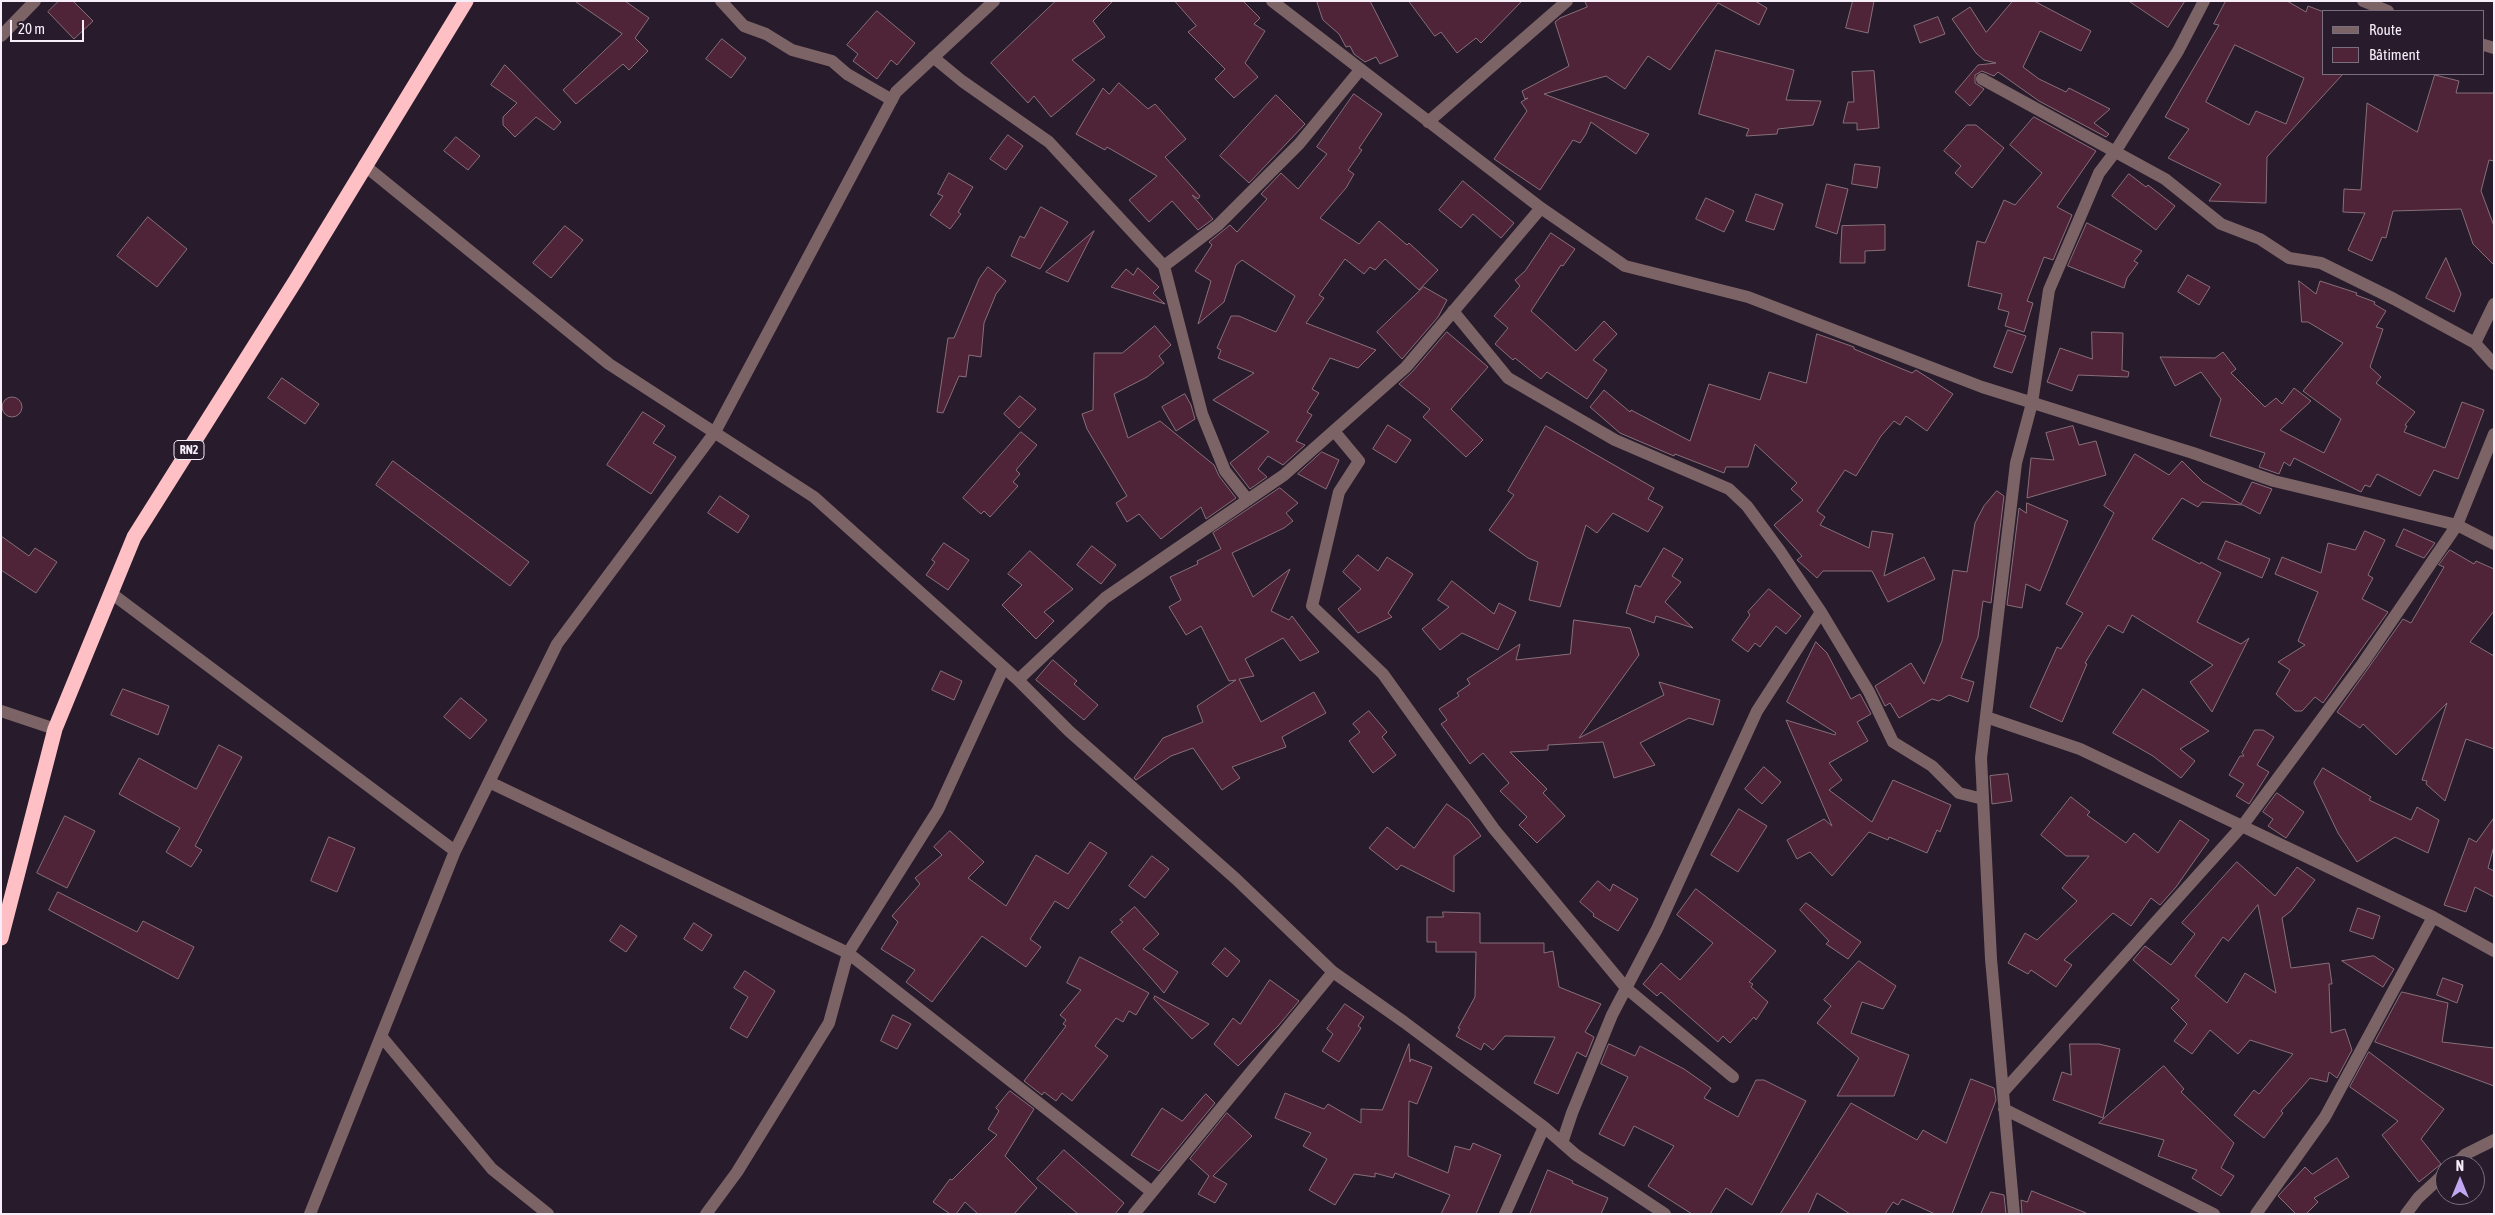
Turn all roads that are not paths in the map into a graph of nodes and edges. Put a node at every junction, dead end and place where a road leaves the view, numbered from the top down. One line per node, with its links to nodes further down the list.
1 (35, 1): 10 (street)
2 (466, 1): 17 (highway, RN2)
3 (721, 1): 14 (street)
4 (994, 1): 11 (street)
5 (1272, 1): 12 (street)
6 (1567, 1): 15 (street)
7 (2204, 1): 16 (street)
8 (2363, 1): 9 (street)
9 (2386, 10)
10 (1, 36)
11 (933, 56): 14 (street); 19 (street)
12 (1360, 70): 15 (street); 19 (street)
13 (1982, 79): 16 (street)
14 (892, 100): 26 (street)
15 (1428, 122): 18 (street)
16 (2115, 152): 22 (street); 24 (street)
17 (364, 165): 26 (street); 31 (highway, RN2)
18 (1541, 208): 21 (street); 24 (street)
19 (1164, 266): 28 (street)
20 (2494, 304): 22 (street)
21 (1453, 311): 25 (street); 32 (street)
22 (2475, 343): 23 (street)
23 (2494, 364)
24 (2032, 403): 29 (street); 36 (street)
25 (1334, 431): 28 (street); 47 (street)
26 (715, 432): 33 (street); 38 (street)
27 (2494, 434): 29 (street)
28 (1248, 500): 34 (street)
29 (2457, 525): 30 (street); 40 (street)
30 (2494, 544)
31 (111, 593): 37 (highway, RN2); 41 (street)
32 (1821, 612): 39 (street); 47 (street)
33 (1003, 669): 34 (street); 45 (street)
34 (1018, 680): 46 (street)
35 (1, 711): 37 (street)
36 (1986, 717): 39 (street); 40 (street)
37 (55, 729): 43 (highway, RN2)
38 (489, 782): 41 (street); 45 (street)
39 (1983, 799): 50 (street)
40 (2243, 825): 42 (street); 50 (street)
41 (456, 850): 48 (street)
42 (2432, 917): 44 (street); 66 (street)
43 (1, 938)
44 (2494, 951)
45 (848, 952): 57 (street); 60 (street)
46 (1333, 972): 52 (street); 57 (street)
47 (1626, 988): 49 (street); 54 (street)
48 (381, 1036): 58 (street); 59 (street)
49 (1733, 1077)
50 (2003, 1092): 51 (street)
51 (2004, 1109): 64 (street); 65 (street)
52 (1544, 1127): 54 (street); 62 (street)
53 (2494, 1140): 55 (street)
54 (1562, 1143): 63 (street)
55 (2465, 1155)
56 (2435, 1182): 67 (street)
57 (1152, 1192): 61 (street)
58 (310, 1214)
59 (548, 1214)
60 (706, 1214)
61 (1134, 1214)
62 (1505, 1214)
63 (1665, 1214)
64 (2014, 1214)
65 (2214, 1214)
66 (2256, 1214)
67 (2406, 1214)

